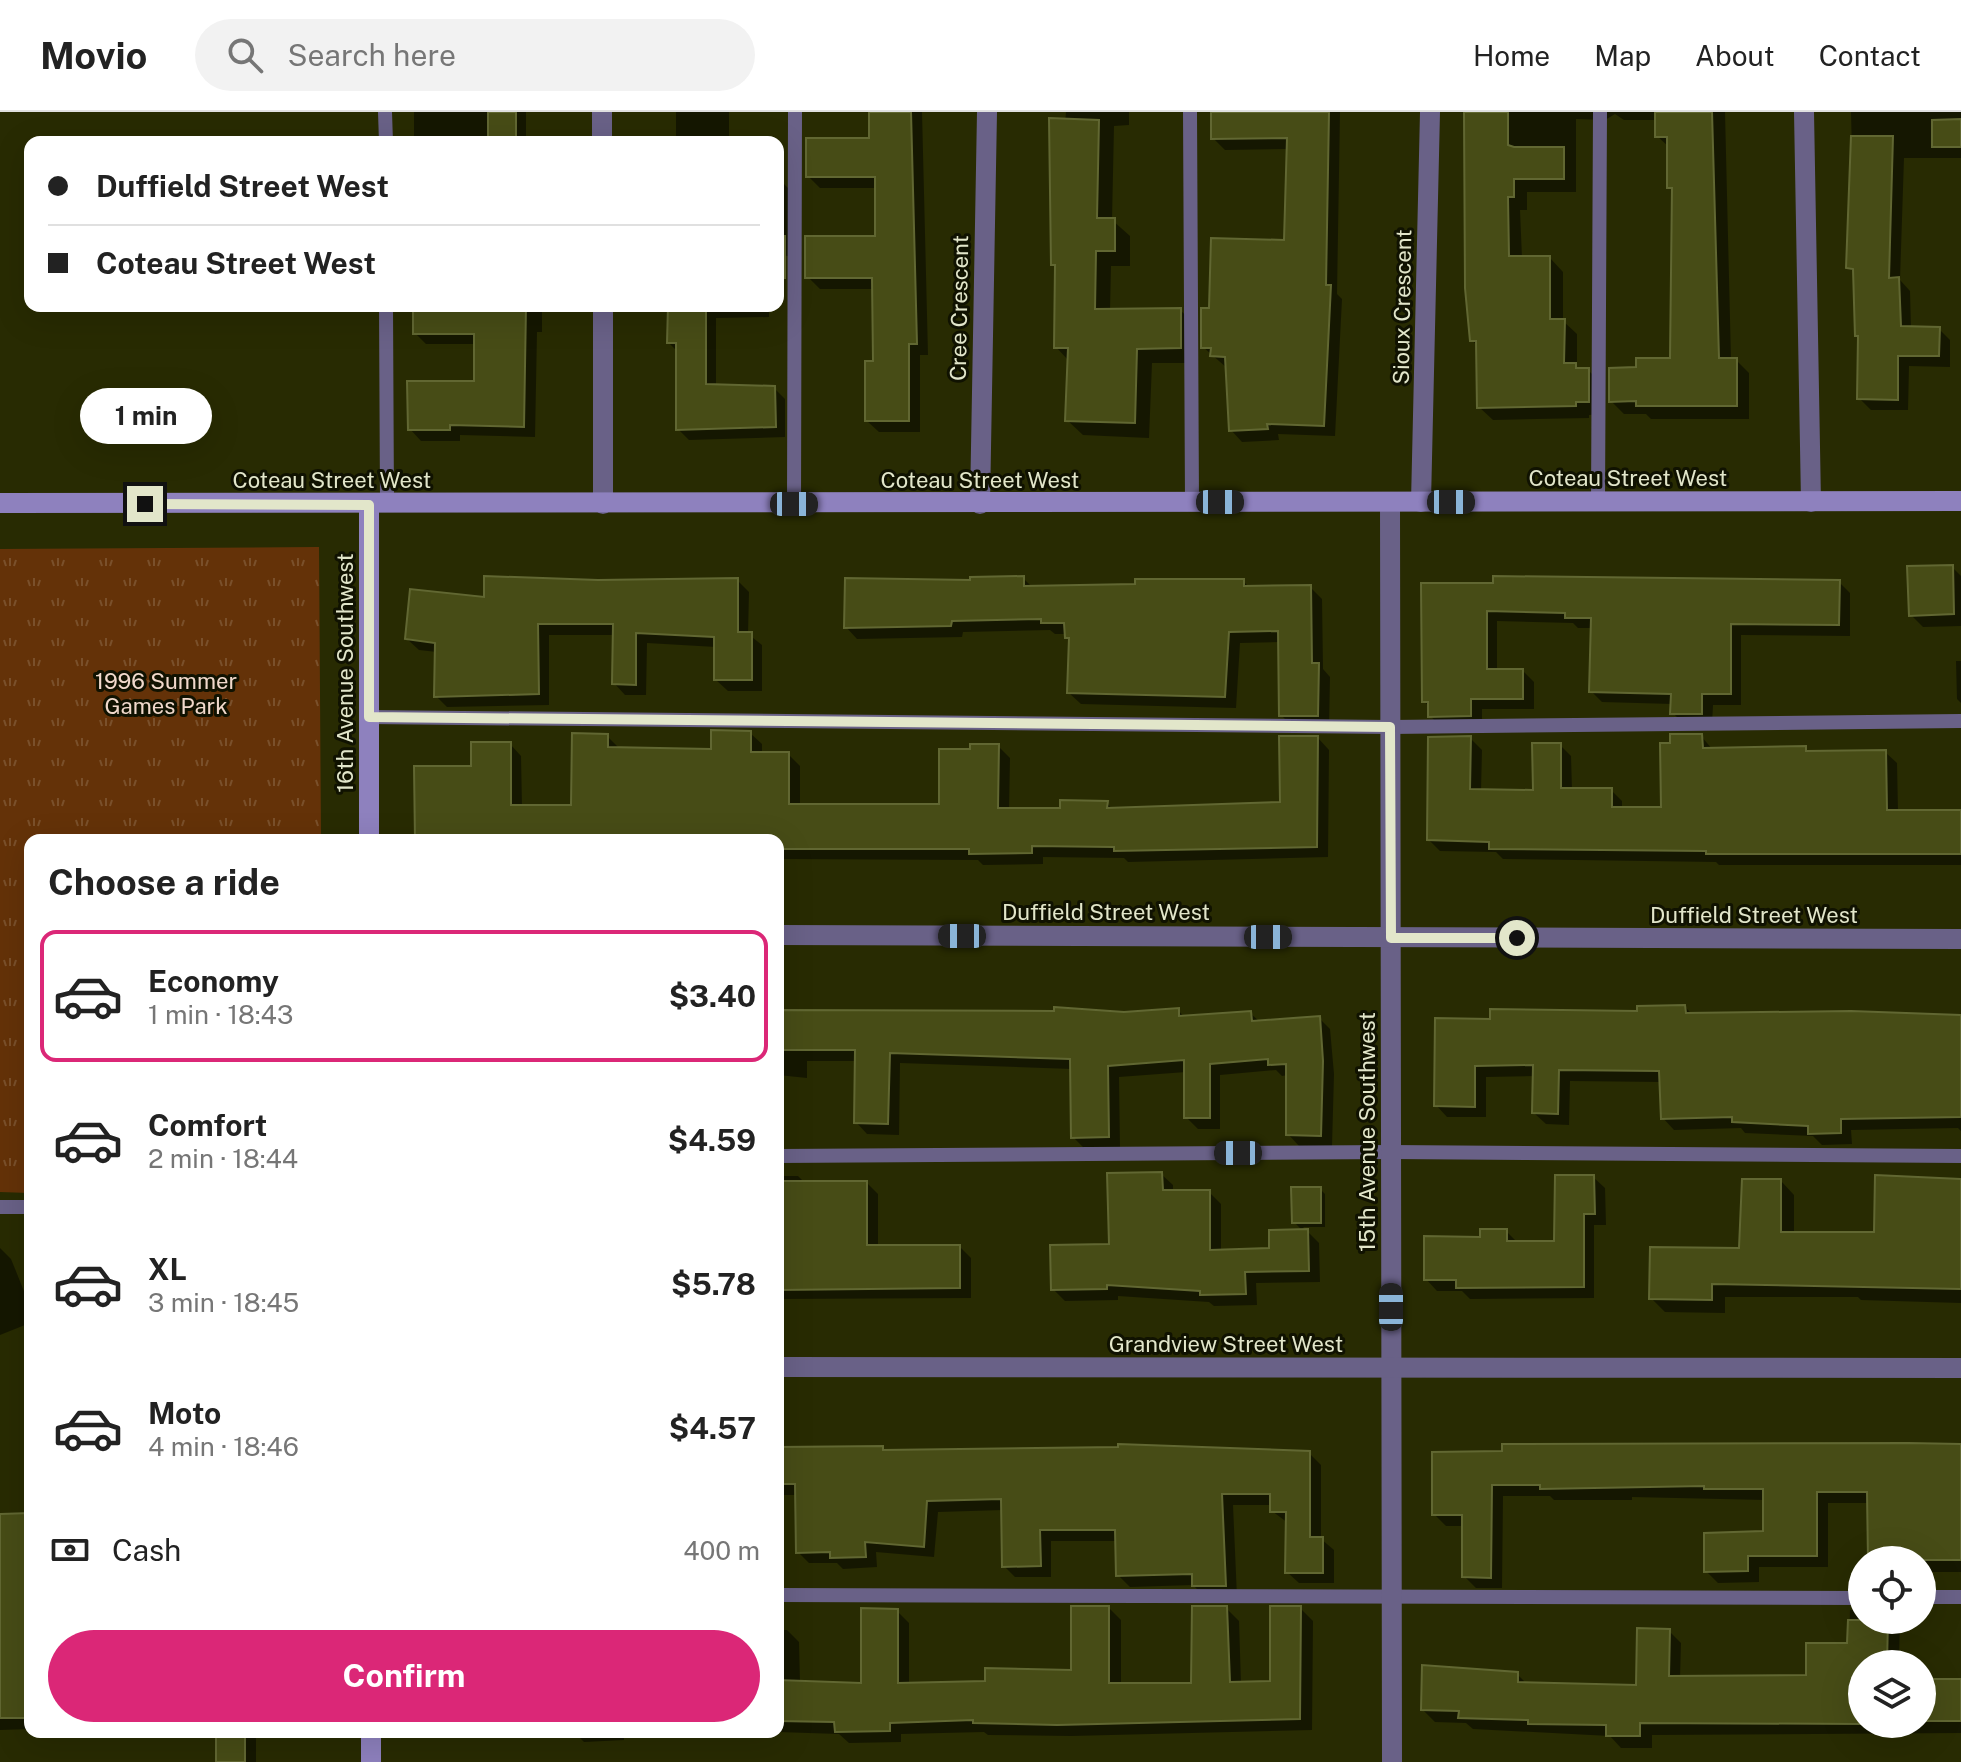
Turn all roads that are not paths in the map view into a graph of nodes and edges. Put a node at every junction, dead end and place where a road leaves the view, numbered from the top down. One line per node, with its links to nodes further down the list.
1 (385, 112): 9 (lane)
2 (602, 112): 10 (street)
3 (795, 112): 21 (lane)
4 (987, 112): 22 (street, Cree Crescent)
5 (1190, 112): 14 (lane)
6 (1430, 112): 15 (street, Sioux Crescent)
7 (1600, 112): 16 (lane)
8 (1804, 112): 17 (street)
9 (386, 136)
10 (602, 136)
11 (386, 312): 23 (lane)
12 (603, 312): 20 (street)
13 (1961, 501): 17 (street, Coteau Street West)
14 (1192, 502): 19 (street, Coteau Street West); 22 (street, Coteau Street West)
15 (1421, 502): 16 (street, Coteau Street West); 19 (street, Coteau Street West)
16 (1598, 502): 17 (street, Coteau Street West)
17 (1811, 502)
18 (0, 503): 23 (street, Coteau Street West)
19 (1390, 503): 26 (street, 15th Avenue Southwest)
20 (603, 504): 21 (street, Coteau Street West); 23 (street, Coteau Street West)
21 (794, 504): 22 (street, Coteau Street West)
22 (980, 504)
23 (378, 505): 24 (street, 16th Avenue Southwest)
24 (369, 717): 26 (lane); 27 (street, 16th Avenue Southwest)
25 (1961, 721): 26 (lane)
26 (1390, 727): 29 (street, 15th Avenue Southwest)
27 (369, 834)
28 (784, 935): 29 (street, Duffield Street West)
29 (1391, 938): 30 (street, Duffield Street West); 31 (street, 15th Avenue Southwest)
30 (1961, 939)
31 (1391, 1152): 32 (lane); 33 (lane); 37 (street, 15th Avenue Southwest)
32 (784, 1156)
33 (1961, 1156)
34 (0, 1207): 35 (lane)
35 (24, 1207)
36 (784, 1367): 37 (street, Grandview Street West)
37 (1391, 1368): 38 (street, Grandview Street West); 42 (street, 15th Avenue Southwest)
38 (1961, 1368)
39 (784, 1595): 42 (lane)
40 (1936, 1597): 41 (lane)
41 (1961, 1597)
42 (1392, 1598): 43 (lane); 46 (street, 15th Avenue Southwest)
43 (1848, 1598)
44 (371, 1738): 45 (street)
45 (371, 1762)
46 (1392, 1762)

